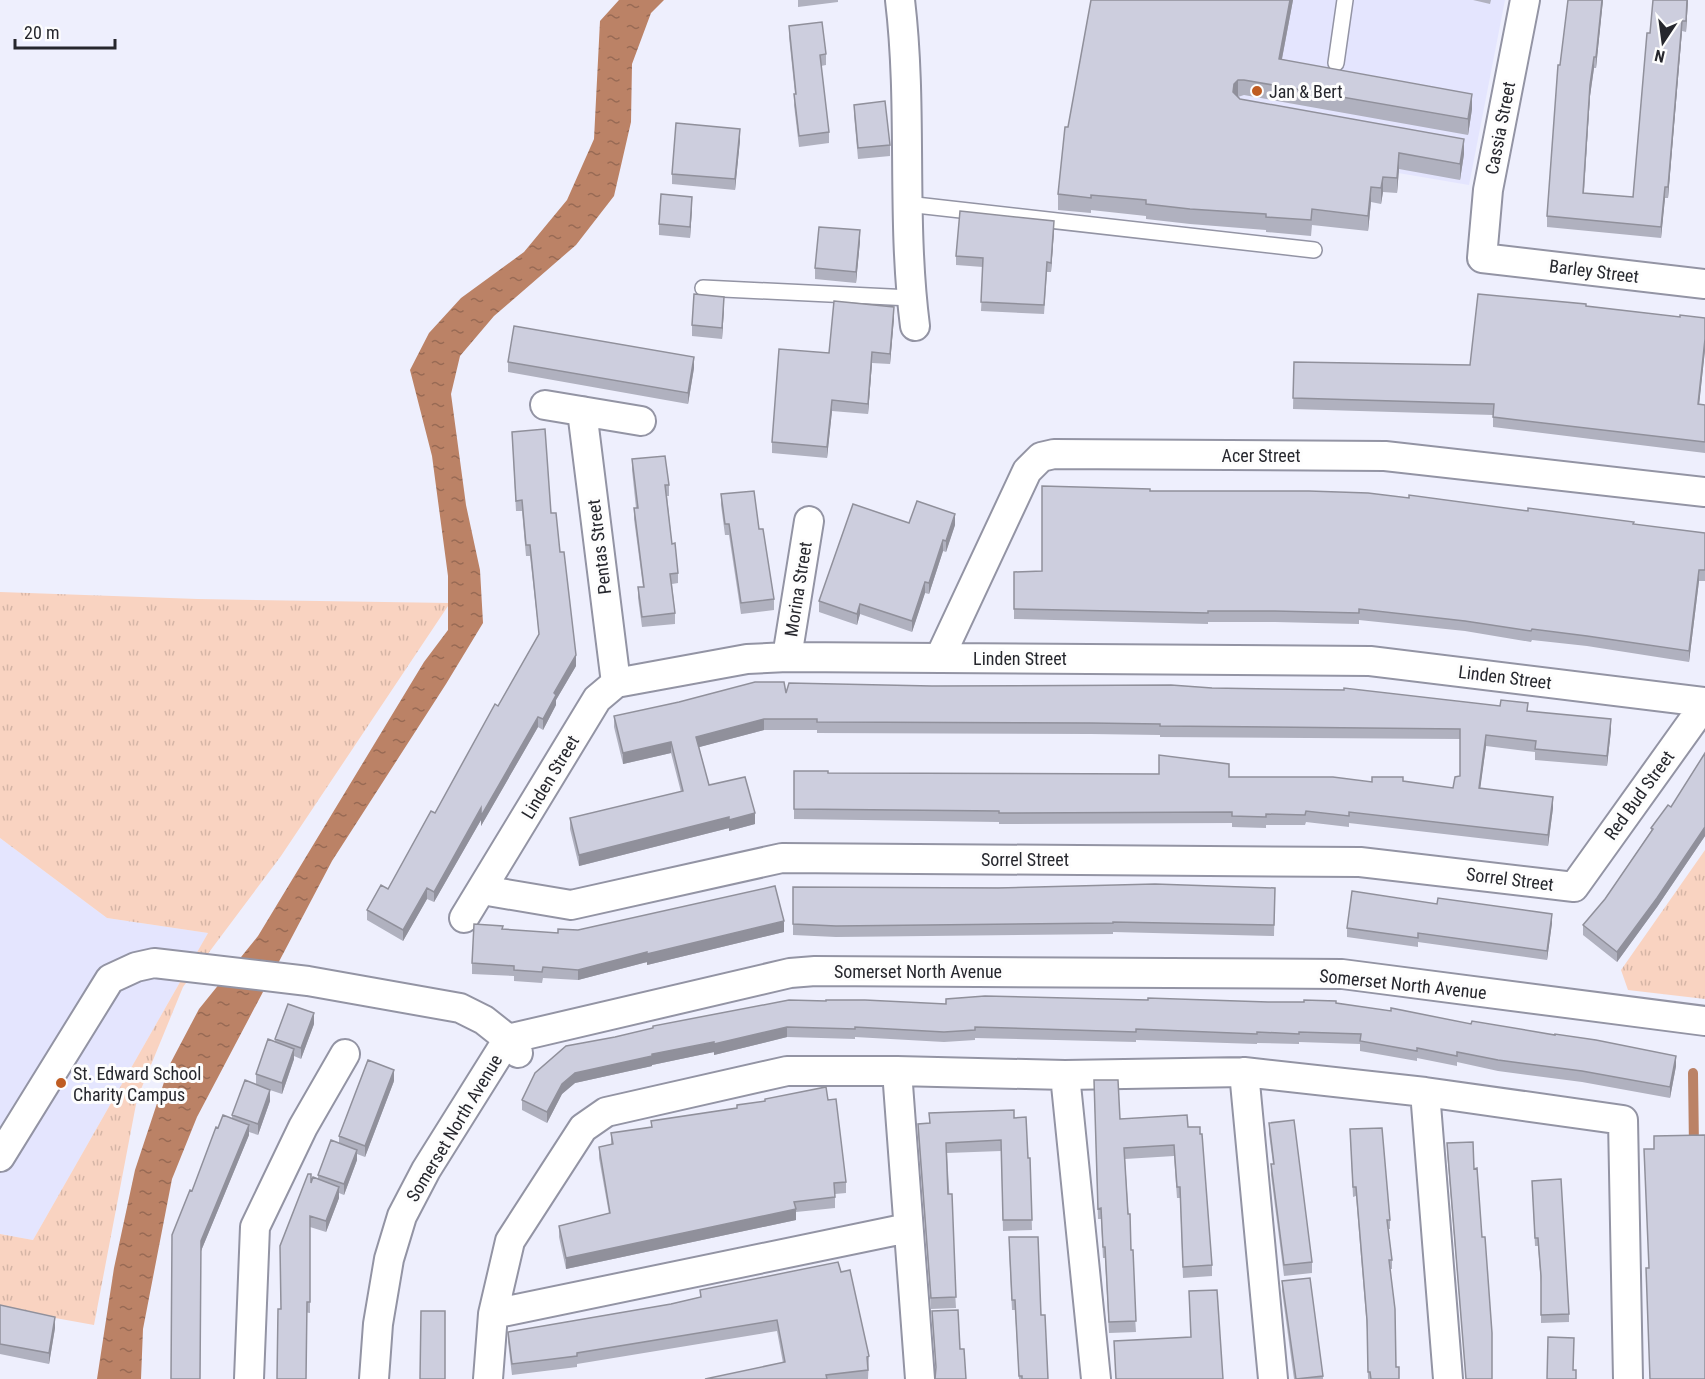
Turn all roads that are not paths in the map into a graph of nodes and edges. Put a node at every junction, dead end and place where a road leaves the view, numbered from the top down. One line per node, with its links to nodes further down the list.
1 (900, 0): 5 (street)
2 (1345, 0): 4 (lane)
3 (1526, 0): 7 (street, Cassia Street)
4 (1336, 63)
5 (907, 204): 6 (lane); 10 (street)
6 (1314, 250)
7 (1482, 258): 8 (street, Barley Street)
8 (1705, 284)
9 (703, 288): 10 (lane)
10 (911, 298): 11 (street)
11 (915, 326)
12 (545, 405): 13 (street)
13 (582, 411): 14 (street); 19 (street, Pentas Street)
14 (641, 421)
15 (1705, 492): 18 (street, Acer Street)
16 (809, 521): 17 (street, Morina Street)
17 (787, 657): 18 (street, Linden Street); 19 (street, Linden Street)
18 (940, 657): 20 (street, Linden Street)
19 (616, 683): 22 (street, Linden Street)
20 (1705, 703): 21 (street, Red Bud Street)
21 (1574, 887): 22 (street, Sorrel Street)
22 (482, 890): 23 (street, Linden Street)
23 (464, 918)
24 (1705, 1021): 25 (street, Somerset North Avenue)
25 (514, 1047): 31 (street); 35 (street, Somerset North Avenue)
26 (345, 1054): 34 (street)
27 (897, 1071): 29 (street); 32 (street); 33 (street)
28 (1244, 1072): 29 (street); 30 (street); 39 (street)
29 (1065, 1075): 38 (street)
30 (1425, 1092): 40 (street); 41 (street)
31 (0, 1157)
32 (908, 1228): 33 (street); 37 (street)
33 (493, 1314): 36 (street)
34 (249, 1379)
35 (374, 1379)
36 (488, 1379)
37 (920, 1379)
38 (1096, 1379)
39 (1273, 1379)
40 (1448, 1379)
41 (1629, 1379)

